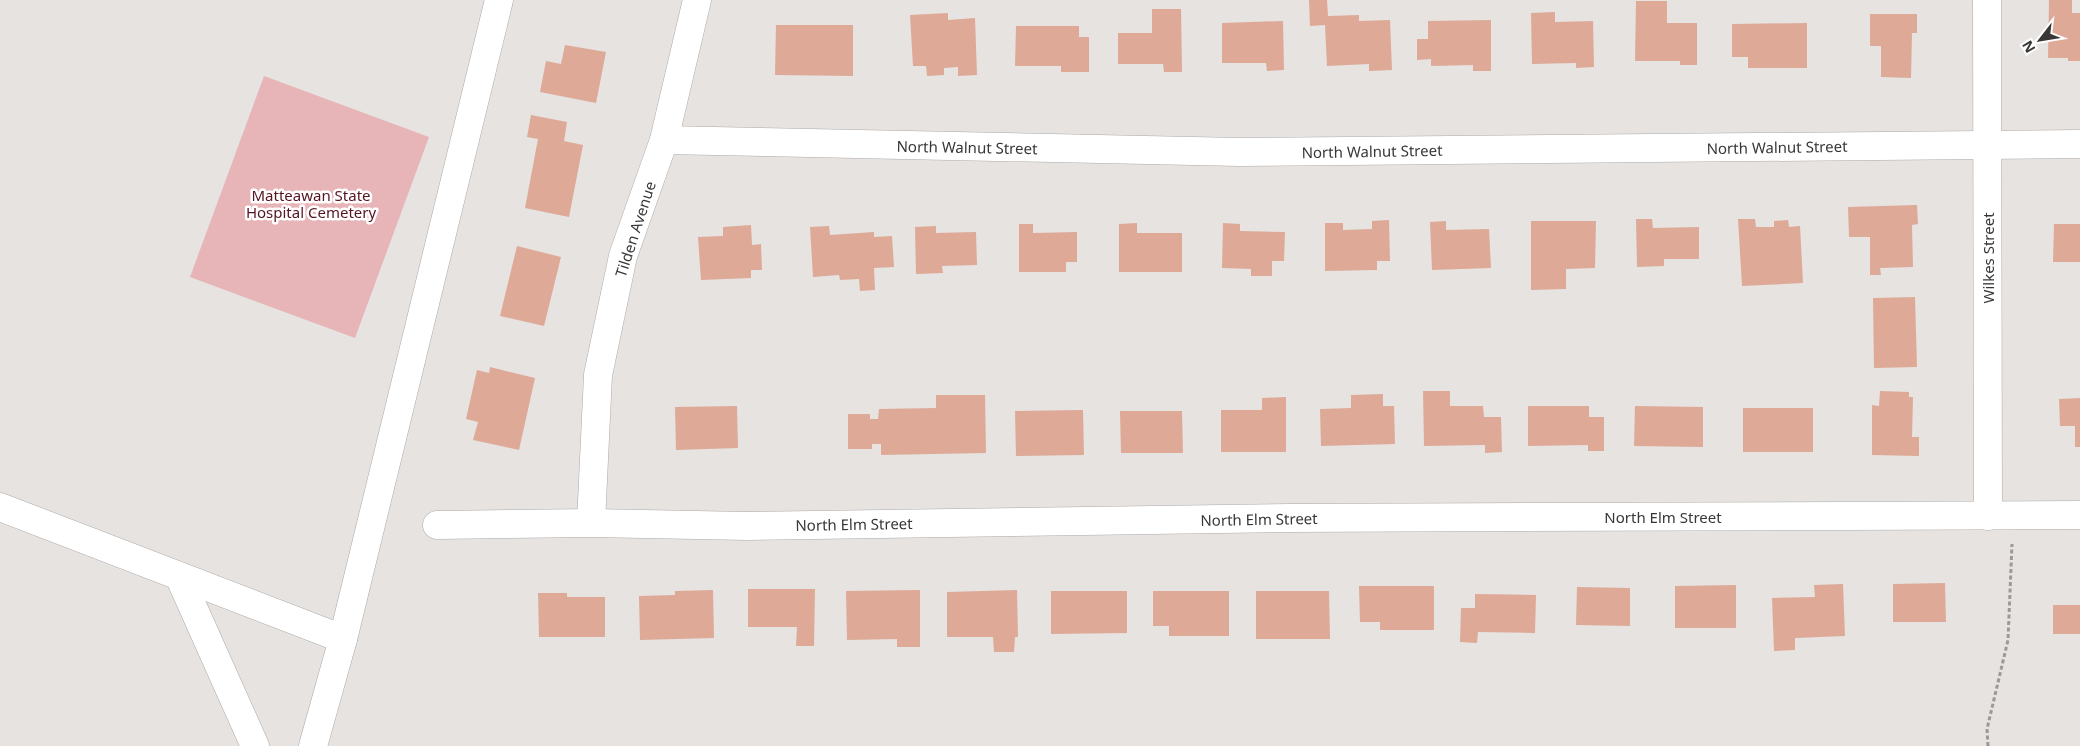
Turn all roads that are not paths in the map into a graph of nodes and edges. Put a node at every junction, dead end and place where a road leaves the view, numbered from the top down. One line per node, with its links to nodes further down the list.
1 (499, 0): 13 (street)
2 (697, 0): 4 (street, Tilden Avenue)
3 (1987, 0): 6 (street, Wilkes Street)
4 (664, 140): 6 (street, North Walnut Street); 10 (street, Tilden Avenue)
5 (2080, 144): 6 (street, North Walnut Street)
6 (1988, 145): 9 (street, Wilkes Street)
7 (0, 507): 12 (street)
8 (2080, 515): 9 (street, North Elm Street)
9 (2000, 516): 10 (street, North Elm Street)
10 (591, 522): 11 (street, North Elm Street)
11 (437, 525)
12 (179, 576): 13 (street); 14 (street)
13 (343, 639): 15 (street)
14 (254, 746)
15 (313, 746)

